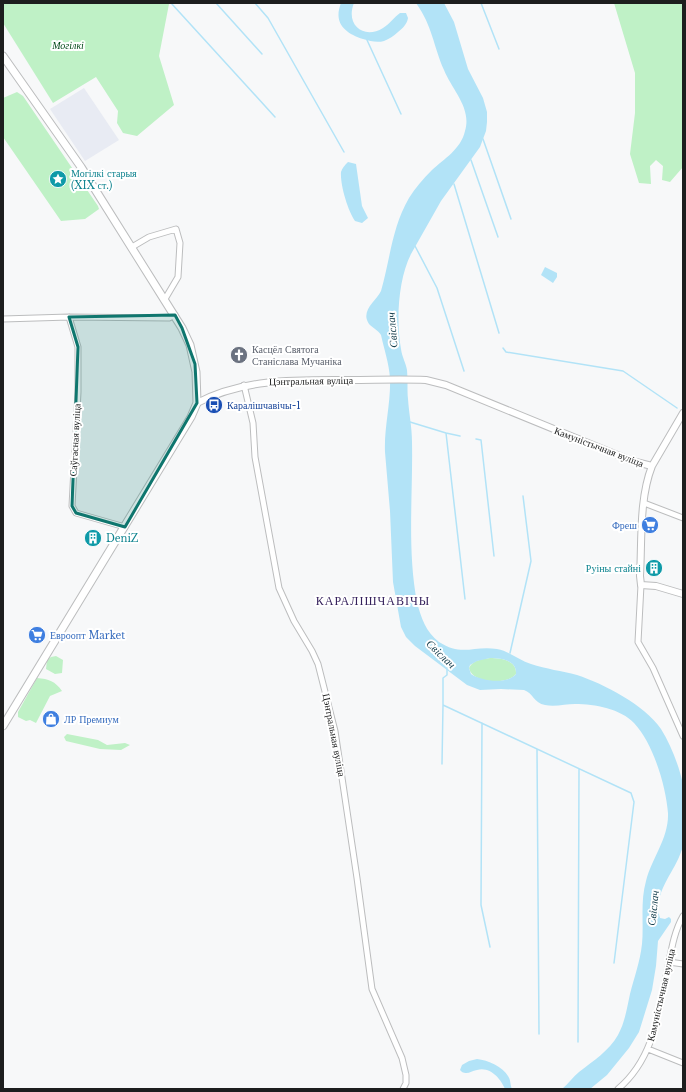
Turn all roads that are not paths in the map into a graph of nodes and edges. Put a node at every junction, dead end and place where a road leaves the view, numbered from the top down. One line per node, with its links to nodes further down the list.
1 (3, 56): 2 (main road)
2 (132, 247): 3 (main road); 3 (street)
3 (165, 299): 4 (main road)
4 (175, 315): 5 (street); 9 (main road)
5 (69, 317): 6 (street); 14 (street, Саўгасная вуліца)
6 (3, 319)
7 (419, 380): 8 (street, Цэнтральная вуліца); 11 (street, Камуністычная вуліца)
8 (244, 385): 9 (street, Цэнтральная вуліца); 24 (street, Цэнтральная вуліца)
9 (197, 403): 14 (main road)
10 (683, 413): 11 (street)
11 (652, 466): 12 (street, Камуністычная вуліца)
12 (644, 503): 13 (street); 15 (street, Камуністычная вуліца)
13 (683, 518)
14 (125, 527): 17 (main road)
15 (641, 585): 16 (street); 18 (street, Камуністычная вуліца)
16 (683, 594)
17 (3, 726)
18 (683, 736)
19 (683, 916): 20 (street, Камуністычная вуліца)
20 (669, 962): 21 (street); 22 (street, Камуністычная вуліца)
21 (683, 964)
22 (648, 1050): 23 (street); 25 (street, Камуністычная вуліца)
23 (683, 1063)
24 (403, 1089)
25 (618, 1089)

